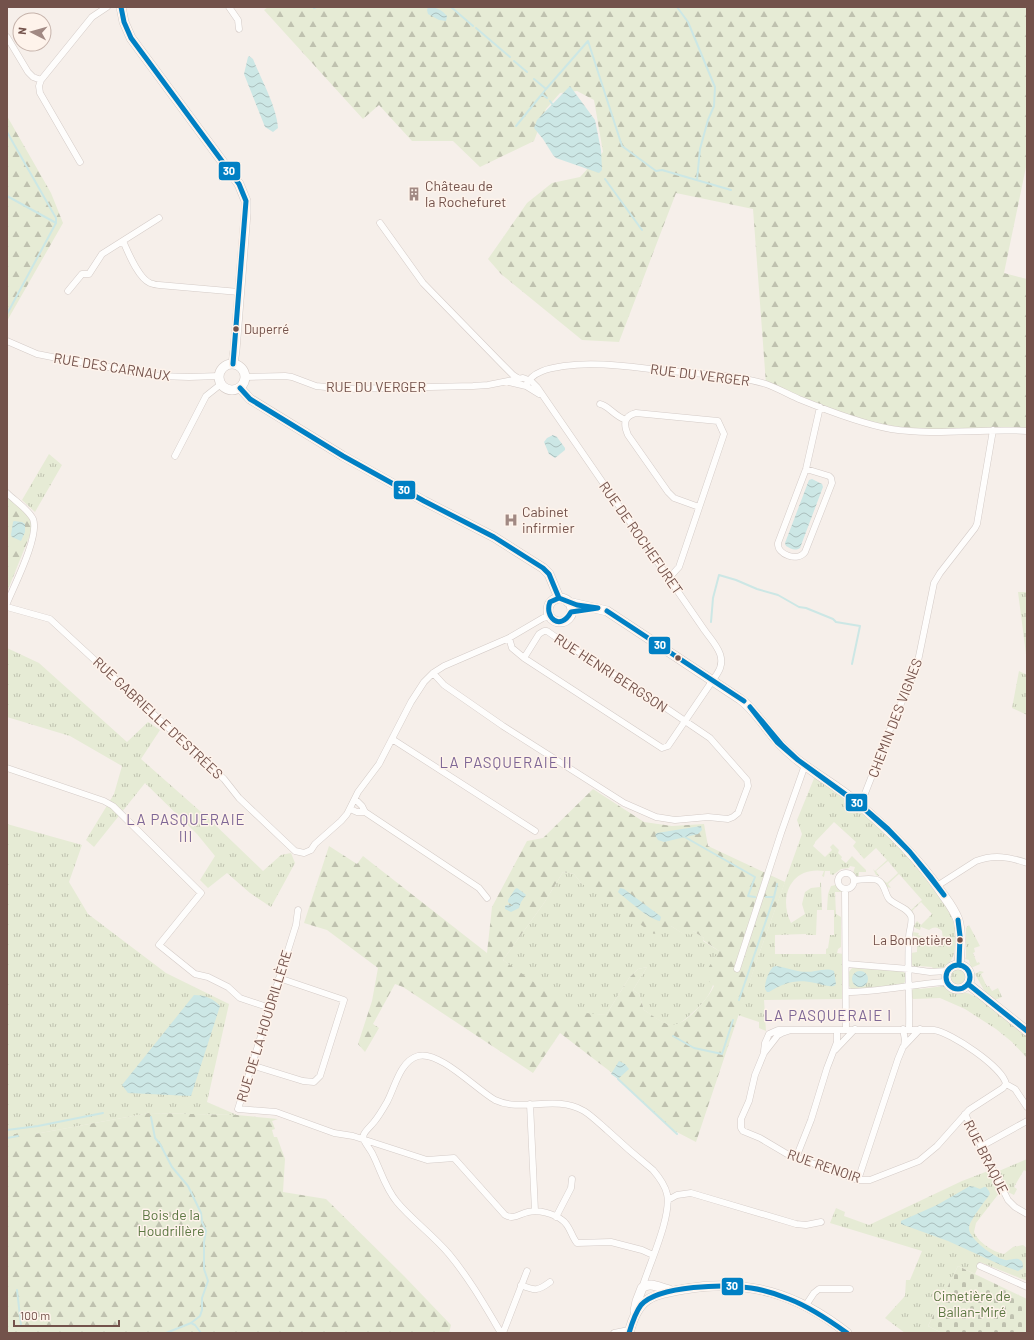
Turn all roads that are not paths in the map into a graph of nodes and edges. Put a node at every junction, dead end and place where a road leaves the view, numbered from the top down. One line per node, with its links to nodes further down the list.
1 (107, 7): 6 (street)
2 (122, 7): 12 (street)
3 (229, 7): 4 (street)
4 (239, 29)
5 (7, 37): 6 (street)
6 (41, 80): 7 (street)
7 (80, 162)
8 (159, 218): 10 (street)
9 (380, 223): 15 (street)
10 (123, 241): 11 (street); 12 (street)
11 (68, 291)
12 (239, 292): 14 (street)
13 (7, 341): 18 (street, RUE DES CARNAUX)
14 (233, 364): 16 (street); 18 (street)
15 (507, 369): 17 (street); 20 (street)
16 (245, 377): 20 (street, RUE DU VERGER); 22 (street)
17 (519, 379): 19 (street, RUE DU VERGER); 20 (street, RUE DU VERGER)
18 (220, 380): 22 (street); 29 (street)
19 (529, 380): 21 (street); 23 (street, RUE DE ROCHEFURET); 25 (street, RUE DU VERGER)
20 (509, 382): 21 (street, RUE DU VERGER)
21 (526, 386): 23 (street, RUE DE ROCHEFURET)
22 (240, 388): 34 (street)
23 (543, 398): 33 (street, RUE DE ROCHEFURET)
24 (600, 404): 26 (street)
25 (820, 407): 27 (street, RUE DU VERGER); 30 (street)
26 (626, 420): 32 (street); 32 (street)
27 (993, 430): 28 (street, RUE DU VERGER); 50 (street, CHEMIN DES VIGNES)
28 (1027, 431)
29 (175, 456)
30 (806, 469): 30 (street)
31 (7, 493): 36 (street)
32 (699, 507): 33 (street)
33 (668, 578): 44 (street, RUE DE ROCHEFURET)
34 (559, 598): 35 (street); 40 (street)
35 (568, 602): 38 (street); 39 (street)
36 (7, 603)
37 (7, 607): 51 (street, RUE GABRIELLE D’ESTRÉES)
38 (601, 608): 39 (street); 44 (street)
39 (571, 612): 40 (street)
40 (550, 616): 41 (street)
41 (509, 638): 42 (street, RUE DE ROCHEFURET); 43 (street)
42 (524, 658): 45 (street, RUE DE ROCHEFURET); 45 (street, RUE HENRI BERGSON)
43 (433, 673): 45 (street); 46 (street)
44 (713, 680): 45 (street, RUE DE ROCHEFURET); 47 (street)
45 (685, 722)
46 (392, 739): 49 (street); 53 (street)
47 (805, 765): 50 (street); 63 (street)
48 (7, 768): 70 (street)
49 (355, 799): 51 (street); 52 (street)
50 (859, 805): 56 (street)
51 (350, 809): 52 (street)
52 (365, 812): 58 (street)
53 (535, 831)
54 (1027, 863): 56 (street)
55 (854, 880): 57 (street); 57 (street); 62 (street)
56 (937, 886): 61 (street)
57 (845, 890): 60 (street)
58 (487, 898)
59 (298, 910): 65 (street, RUE DE LA HOUDRILLÈRE)
60 (846, 964): 62 (street); 69 (street)
61 (959, 965): 64 (street); 67 (street)
62 (909, 969): 64 (street); 68 (street)
63 (737, 970)
64 (947, 971): 66 (street)
65 (279, 978): 70 (street, RUE DE LA HOUDRILLÈRE); 81 (street)
66 (946, 982): 67 (street); 68 (street)
67 (968, 984): 77 (street)
68 (909, 986): 69 (street); 71 (street)
69 (846, 992): 75 (street)
70 (270, 1008): 81 (street, RUE DE LA HOUDRILLÈRE)
71 (906, 1029): 72 (street); 76 (street); 78 (street)
72 (920, 1029): 78 (street); 82 (street)
73 (791, 1030): 74 (street); 80 (street, RUE RENOIR); 80 (street, RUE RENOIR)
74 (837, 1030): 75 (street); 79 (street)
75 (846, 1030): 76 (street)
76 (855, 1030): 79 (street)
77 (1027, 1031)
78 (904, 1047): 91 (street)
79 (834, 1051): 89 (street)
80 (764, 1053): 89 (street, RUE RENOIR)
81 (251, 1065): 87 (street, RUE DE LA HOUDRILLÈRE)
82 (1006, 1084): 84 (street); 85 (street, RUE RENOIR)
83 (530, 1104): 87 (street); 92 (street); 93 (street)
84 (1027, 1107)
85 (965, 1114): 88 (street, RUE BRAQUE); 91 (street, RUE RENOIR)
86 (1027, 1121): 88 (street)
87 (364, 1140): 93 (street); 112 (street)
88 (982, 1146): 94 (street, RUE BRAQUE)
89 (796, 1158): 91 (street, RUE RENOIR)
90 (572, 1179): 95 (street)
91 (858, 1180)
92 (668, 1200): 96 (street); 97 (street)
93 (535, 1211): 95 (street)
94 (1027, 1214)
95 (556, 1216): 97 (street)
96 (821, 1222)
97 (653, 1255): 98 (street)
98 (650, 1265): 102 (street); 105 (street)
99 (980, 1266): 104 (street)
100 (527, 1271): 103 (street)
101 (550, 1282): 103 (street)
102 (652, 1285): 105 (street); 107 (street); 108 (street)
103 (521, 1286): 112 (street)
104 (1027, 1287)
105 (642, 1288): 108 (street); 110 (street)
106 (850, 1289): 109 (street)
107 (672, 1291): 108 (street); 109 (street)
108 (652, 1297): 110 (street)
109 (806, 1305): 114 (street)
110 (635, 1312): 111 (street)
111 (629, 1332): 113 (street)
112 (502, 1333)
113 (614, 1333)
114 (847, 1333)

